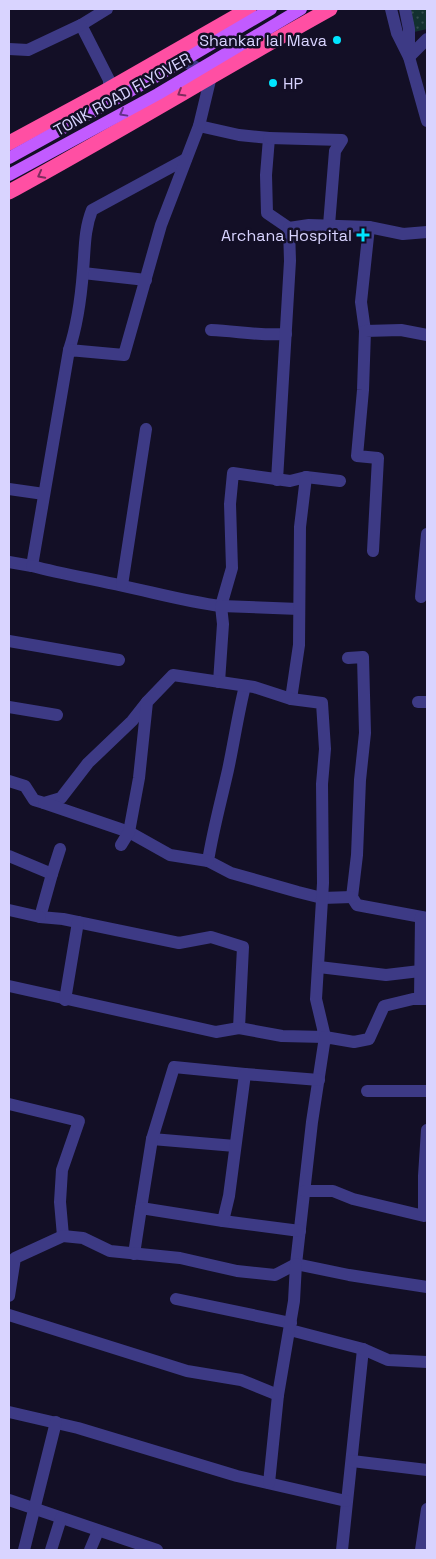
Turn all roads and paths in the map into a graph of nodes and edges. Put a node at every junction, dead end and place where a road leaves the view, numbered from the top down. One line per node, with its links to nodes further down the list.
1 (107, 9): 8 (street)
2 (271, 9): 19 (main road, TONK ROAD FLYOVER, bridge)
3 (301, 9): 21 (main road, TONK ROAD FLYOVER, one-way to 21, bridge)
4 (330, 9): 13 (highway)
5 (391, 9): 12 (street)
6 (405, 9): 12 (street)
7 (245, 10): 11 (highway)
8 (81, 25): 10 (street); 14 (street)
9 (427, 39): 12 (street)
10 (9, 49)
11 (172, 54): 13 (street); 14 (highway)
12 (409, 56): 15 (street)
13 (210, 76): 16 (street); 22 (highway, one-way to 22)
14 (109, 89): 18 (highway)
15 (427, 121)
16 (198, 126): 17 (street); 20 (street)
17 (268, 138): 23 (street); 25 (street)
18 (9, 142)
19 (9, 158)
20 (186, 159): 27 (street); 28 (street)
21 (9, 175)
22 (9, 192)
23 (329, 225): 24 (street); 25 (street)
24 (369, 227): 26 (street); 30 (street)
25 (289, 228): 31 (street)
26 (427, 232)
27 (83, 273): 28 (street); 33 (street)
28 (146, 280): 33 (street)
29 (211, 330): 31 (street)
30 (365, 331): 32 (street); 41 (street)
31 (286, 334): 36 (street)
32 (427, 335)
33 (69, 350): 39 (street)
34 (146, 429): 44 (street)
35 (306, 477): 36 (street); 37 (street); 47 (street)
36 (277, 480): 46 (street)
37 (340, 481)
38 (9, 489): 39 (street)
39 (44, 494): 43 (street)
40 (427, 534): 45 (street)
41 (373, 551)
42 (9, 562): 43 (street)
43 (32, 566): 44 (street)
44 (122, 585): 46 (street)
45 (421, 597)
46 (221, 606): 47 (street); 51 (street)
47 (299, 608): 53 (street)
48 (9, 641): 50 (street)
49 (348, 658): 66 (street)
50 (119, 660)
51 (219, 682): 52 (street); 54 (street)
52 (245, 686): 53 (street); 63 (street)
53 (290, 699): 65 (street)
54 (147, 702): 58 (street); 59 (street)
55 (9, 707): 56 (street)
56 (58, 715)
57 (9, 781): 58 (street)
58 (44, 803): 59 (street)
59 (129, 832): 60 (street); 63 (street)
60 (121, 845)
61 (60, 849): 64 (street)
62 (9, 856): 64 (street)
63 (208, 862): 65 (street)
64 (52, 874): 68 (street)
65 (322, 898): 66 (street); 71 (street)
66 (352, 898): 69 (street)
67 (9, 910): 68 (street)
68 (40, 917): 70 (street)
69 (424, 918): 72 (street)
70 (78, 922): 75 (street); 76 (street)
71 (318, 967): 72 (street); 77 (street)
72 (420, 971): 74 (street)
73 (9, 986): 75 (street)
74 (423, 999): 77 (street)
75 (65, 1000): 76 (street)
76 (239, 1028): 77 (street)
77 (325, 1037): 79 (street)
78 (245, 1074): 79 (street); 84 (street); 85 (street)
79 (319, 1080): 86 (street)
80 (367, 1091): 81 (street)
81 (427, 1091)
82 (9, 1104): 91 (street)
83 (427, 1130): 88 (street)
84 (152, 1140): 85 (street); 87 (street)
85 (235, 1146): 89 (street)
86 (305, 1191): 88 (street); 90 (street)
87 (141, 1208): 89 (street); 92 (street)
88 (426, 1216)
89 (223, 1221): 90 (street)
90 (300, 1231): 94 (street)
91 (63, 1236): 92 (street); 93 (street)
92 (134, 1254): 94 (street)
93 (12, 1258): 96 (street)
94 (296, 1264): 95 (street); 99 (street)
95 (427, 1287)
96 (9, 1296)
97 (176, 1299): 99 (street)
98 (9, 1315): 102 (street)
99 (290, 1326): 100 (street); 102 (street)
100 (363, 1349): 101 (street); 105 (street)
101 (427, 1362)
102 (278, 1395): 107 (street)
103 (9, 1412): 104 (street)
104 (56, 1422): 107 (street); 110 (street)
105 (352, 1461): 106 (street); 109 (street)
106 (427, 1470)
107 (269, 1483): 109 (street)
108 (9, 1500): 110 (street)
109 (346, 1501): 118 (street)
110 (36, 1508): 112 (street); 114 (street)
111 (427, 1509): 119 (street)
112 (62, 1518): 113 (street); 115 (street)
113 (98, 1531): 116 (street); 117 (street)
114 (24, 1550)
115 (51, 1550)
116 (90, 1550)
117 (157, 1550)
118 (342, 1550)
119 (421, 1550)

